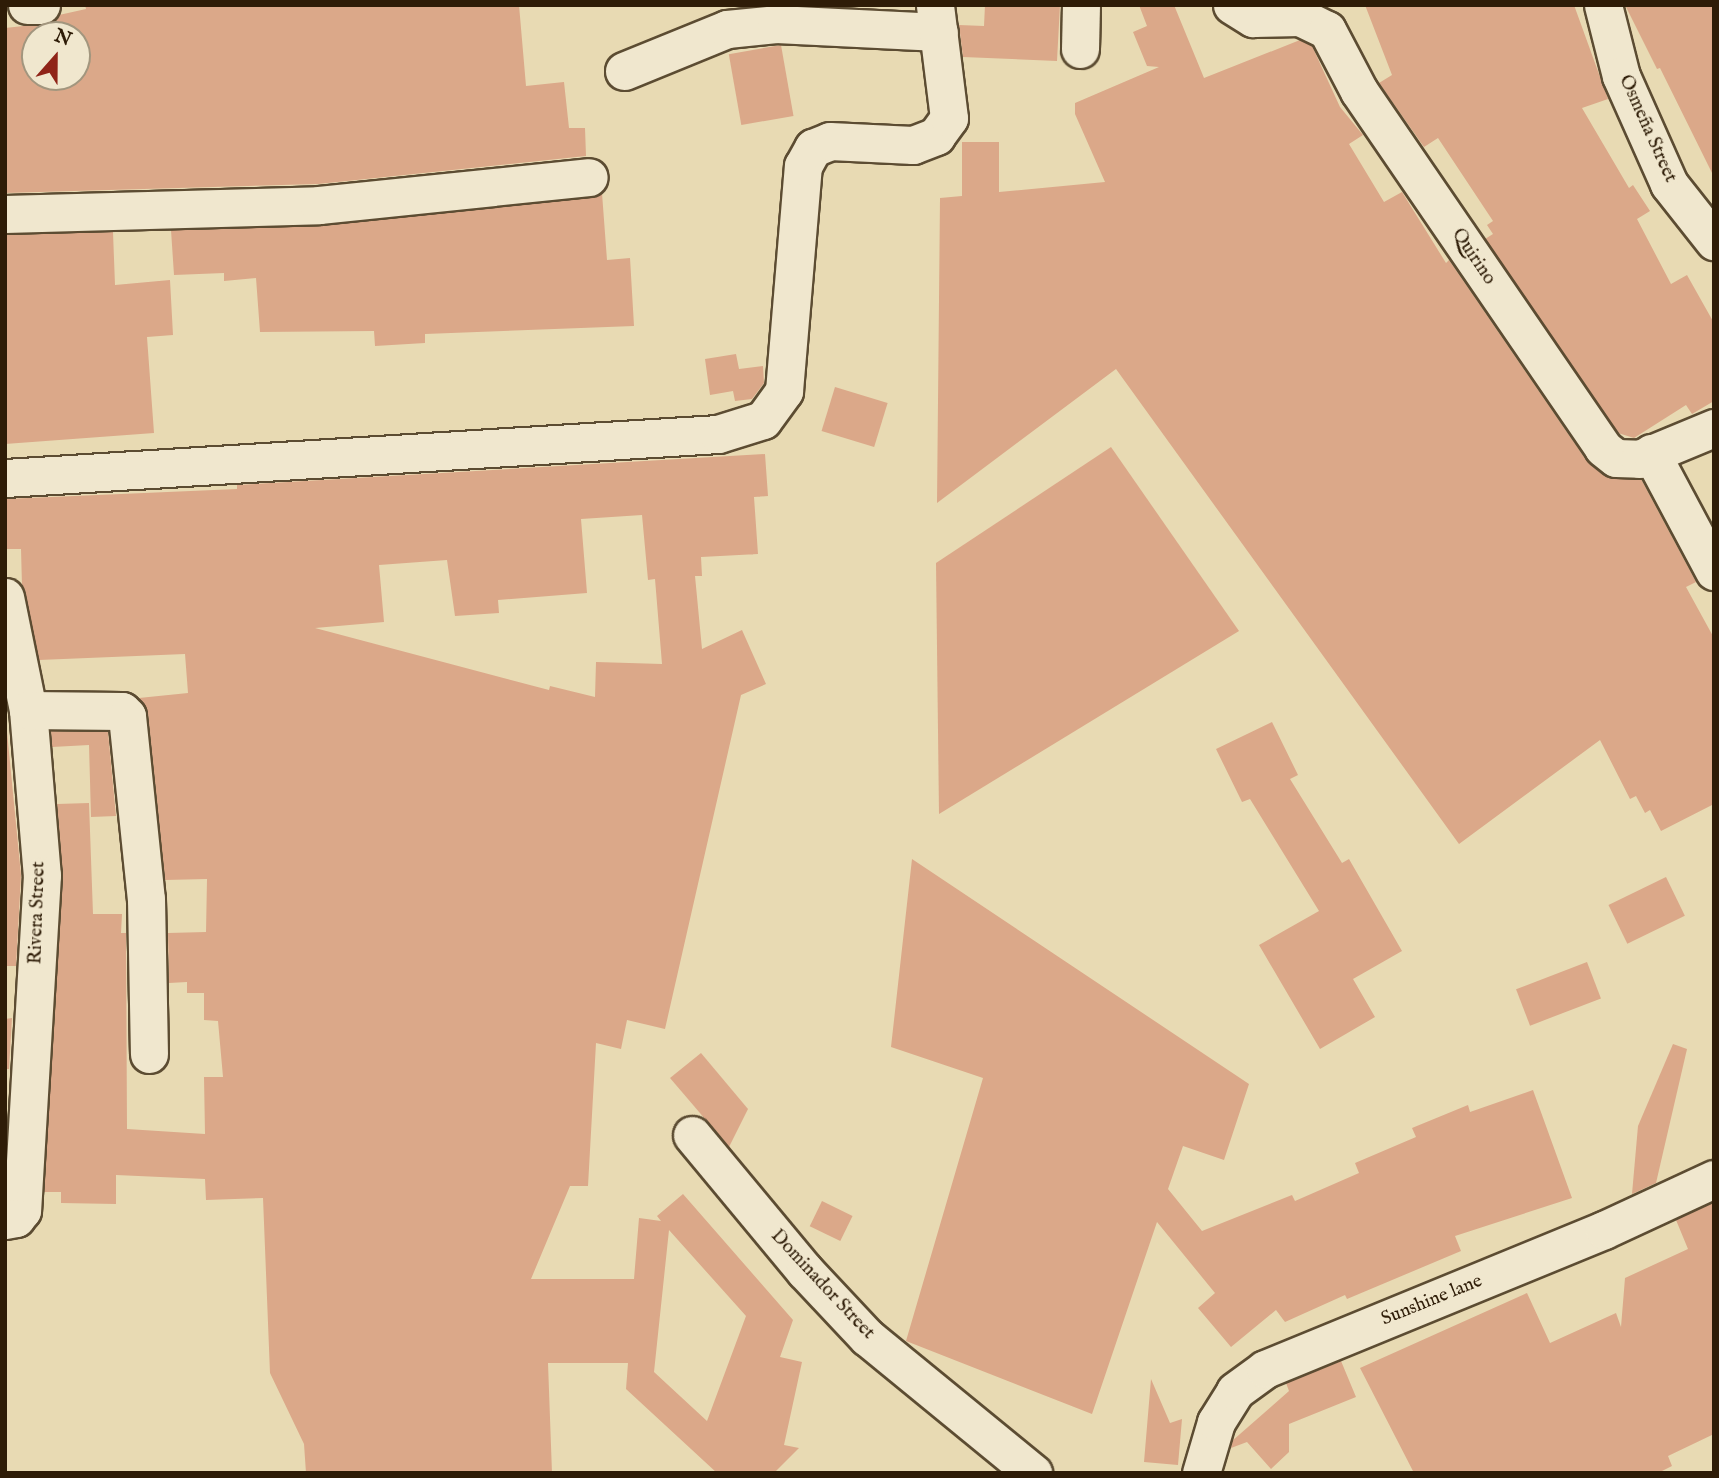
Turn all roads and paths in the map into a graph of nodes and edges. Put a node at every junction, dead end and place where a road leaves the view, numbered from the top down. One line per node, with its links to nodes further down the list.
1 (27, 5): 2 (street)
2 (41, 5)
3 (1082, 5): 7 (street)
4 (1232, 5): 13 (street, Quirino)
5 (1603, 5): 11 (street, Osmeña Street)
6 (937, 18): 8 (street); 14 (street)
7 (1080, 49)
8 (624, 71)
9 (589, 177): 10 (street)
10 (5, 214)
11 (1714, 241)
12 (1714, 428): 13 (street)
13 (1645, 456): 15 (street)
14 (5, 478)
15 (1714, 571)
16 (5, 597): 17 (street, Rivera Street)
17 (19, 701): 18 (street); 21 (street, Rivera Street)
18 (149, 1054)
19 (692, 1135): 22 (street, Dominador Street)
20 (1714, 1179): 23 (street, Sunshine lane)
21 (5, 1220)
22 (1033, 1473)
23 (1200, 1473)

